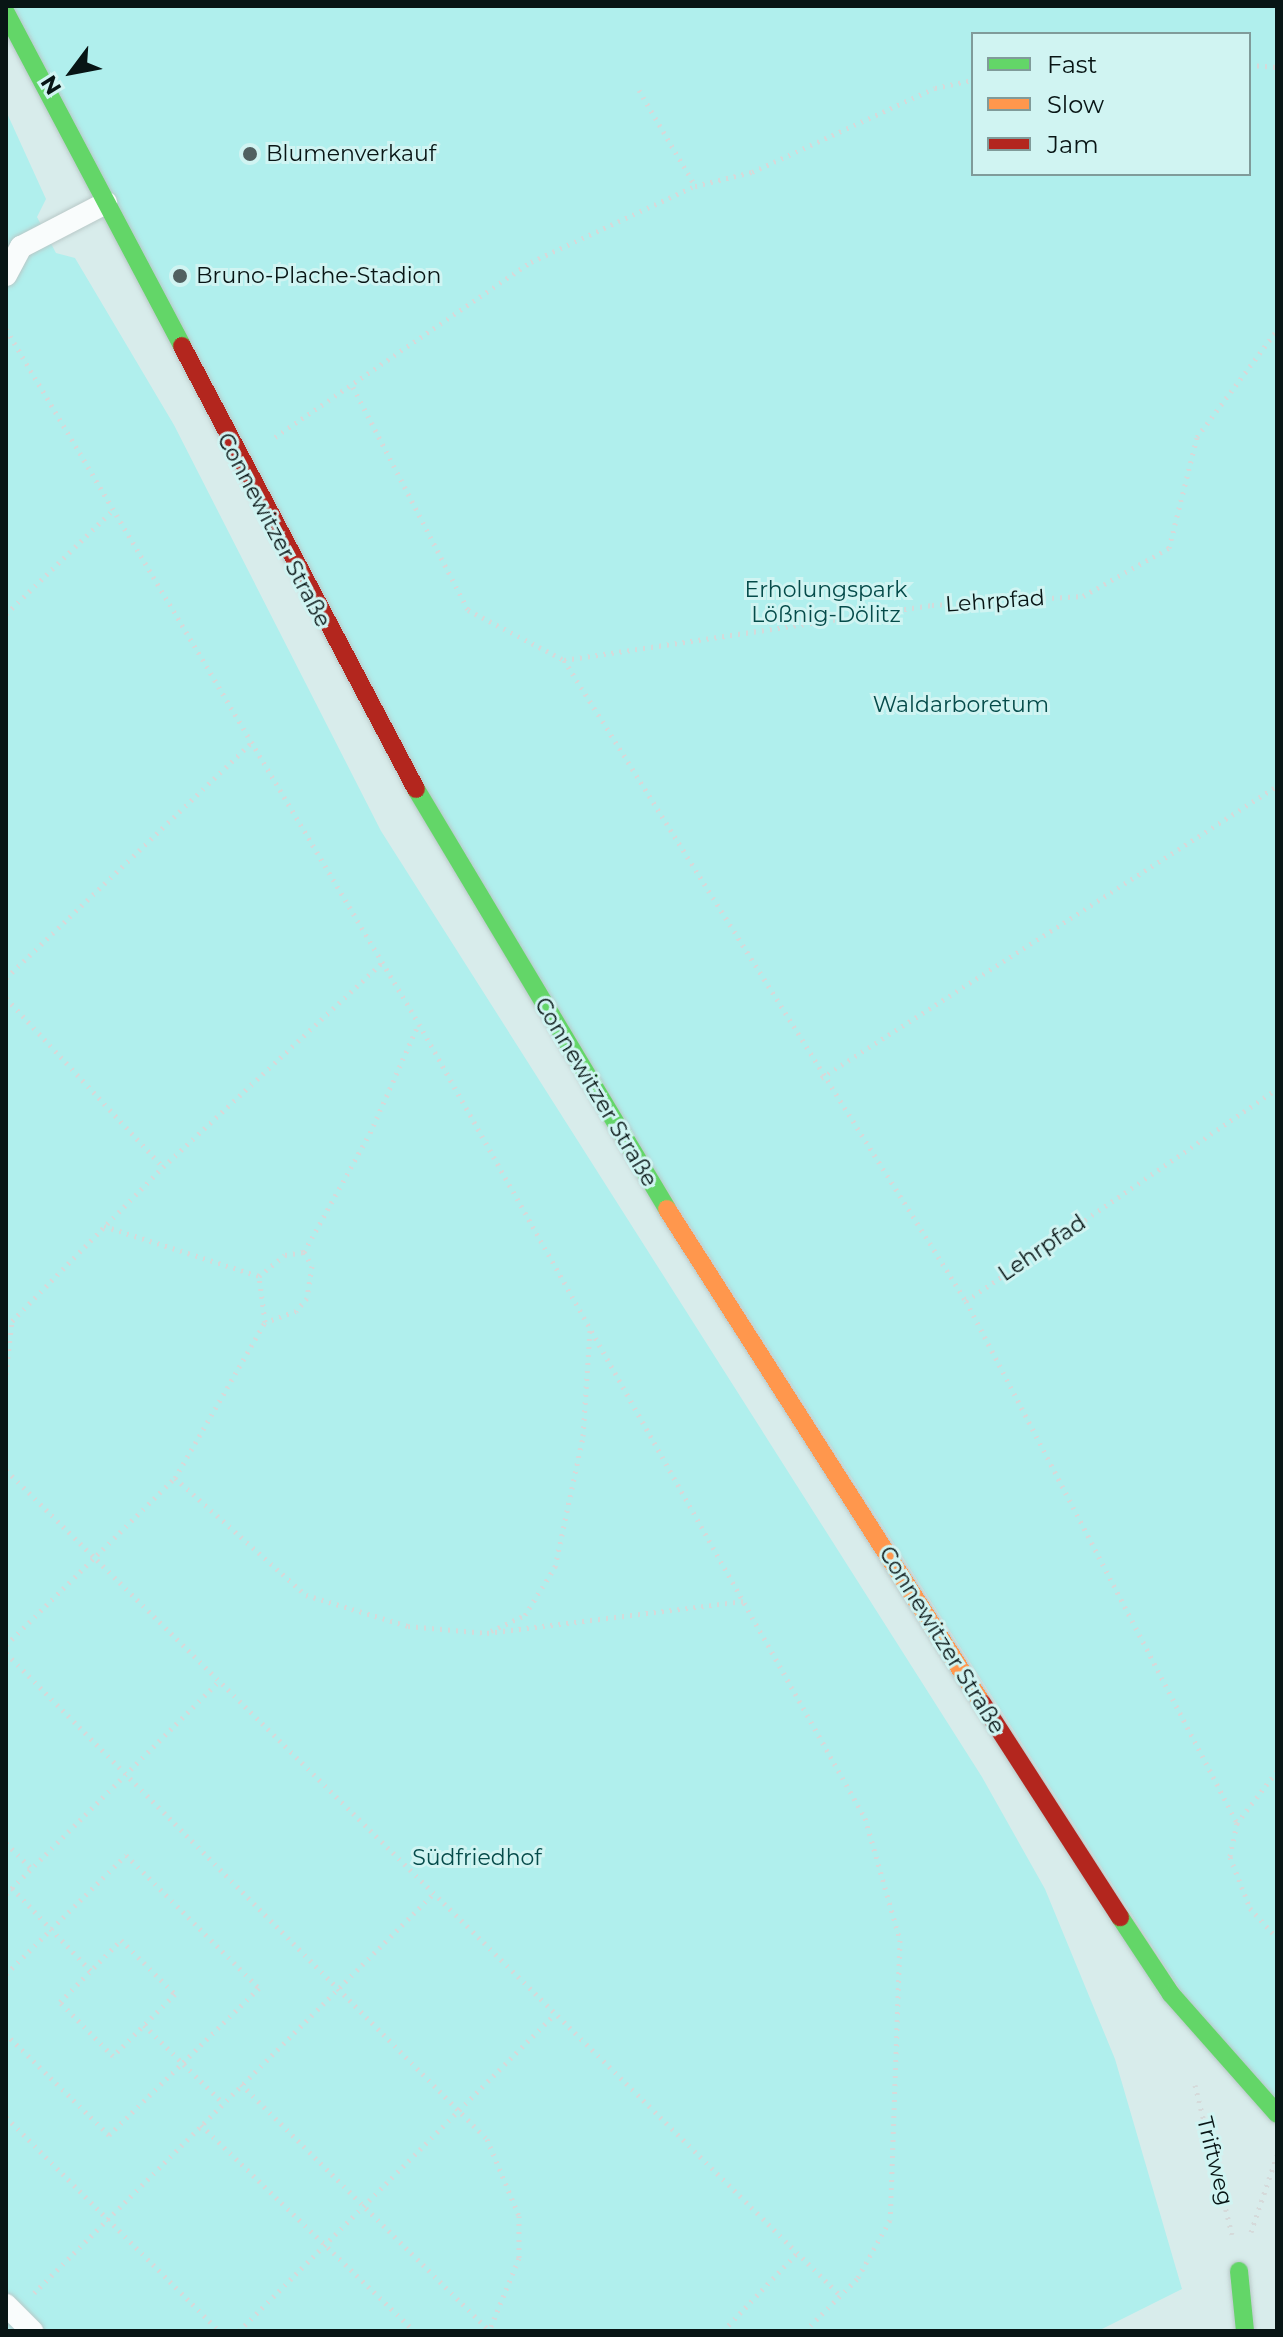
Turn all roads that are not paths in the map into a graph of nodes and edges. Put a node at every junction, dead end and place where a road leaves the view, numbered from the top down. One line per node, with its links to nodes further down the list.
1 (6, 13): 2 (street, Connewitzer Straße)
2 (106, 203): 3 (lane); 4 (street, Connewitzer Straße)
3 (6, 275)
4 (1277, 2114)
5 (1239, 2271): 8 (street)
6 (10, 2309): 7 (lane)
7 (32, 2331)
8 (1245, 2331)

